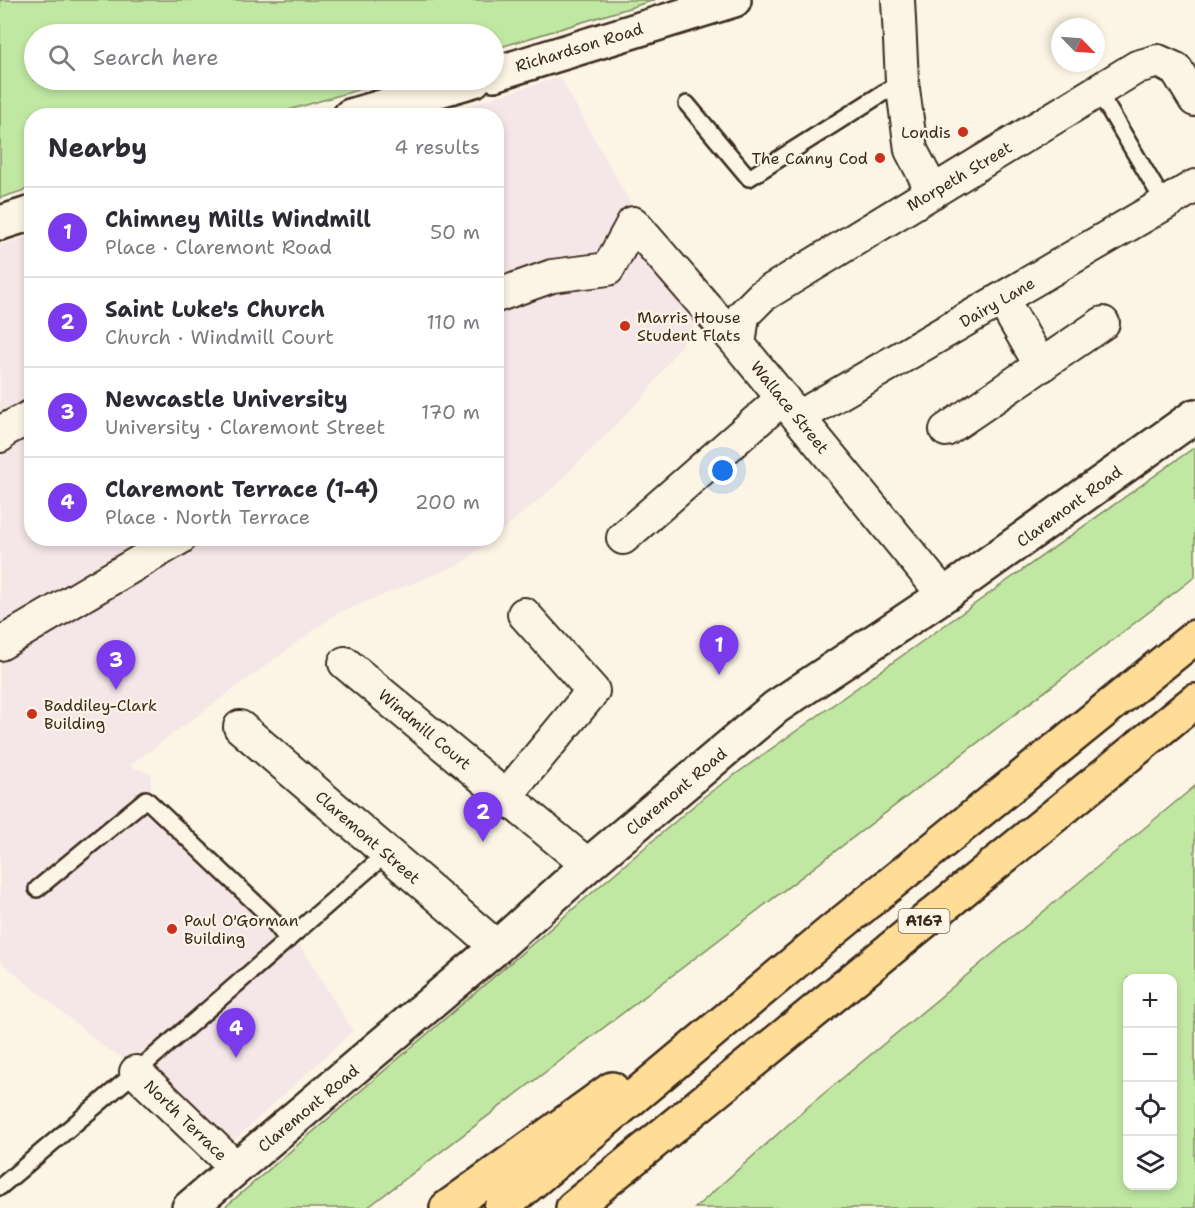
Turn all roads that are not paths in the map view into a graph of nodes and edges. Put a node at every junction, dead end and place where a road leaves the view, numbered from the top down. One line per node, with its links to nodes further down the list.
1 (734, 0): 3 (street, Richardson Road)
2 (898, 0): 4 (street)
3 (504, 71)
4 (902, 81): 8 (lane); 11 (street)
5 (1191, 89): 7 (street, Morpeth Street)
6 (440, 90): 9 (street)
7 (1098, 91): 11 (street, Morpeth Street); 12 (lane)
8 (687, 104)
9 (378, 108)
10 (1195, 186): 12 (street, Dairy Lane)
11 (933, 192): 18 (street, Morpeth Street)
12 (1165, 204): 16 (street, Dairy Lane)
13 (24, 216): 14 (street)
14 (0, 223)
15 (504, 293): 18 (street, Wallace Street)
16 (1002, 299): 19 (street); 20 (street, Dairy Lane)
17 (1103, 323): 19 (street)
18 (739, 345): 20 (street, Wallace Street)
19 (1041, 366): 23 (street)
20 (791, 408): 25 (street); 27 (street, Wallace Street)
21 (1195, 416): 27 (street, Claremont Road)
22 (24, 420): 24 (street)
23 (946, 430)
24 (0, 436)
25 (623, 538)
26 (166, 546): 30 (street)
27 (944, 595): 36 (street, Claremont Road)
28 (524, 614): 34 (street)
29 (1195, 636): 38 (highway, A167)
30 (0, 644)
31 (345, 663): 34 (street, Windmill Court)
32 (1195, 701): 42 (highway, A167)
33 (240, 727): 35 (street, Claremont Street)
34 (506, 796): 36 (street, Windmill Court)
35 (387, 853): 39 (lane); 40 (street, Claremont Street)
36 (588, 866): 40 (street, Claremont Road)
37 (37, 889): 39 (lane)
38 (831, 932): 46 (highway); 47 (highway, A167)
39 (288, 940): 41 (lane)
40 (497, 947): 43 (street, Claremont Road)
41 (136, 1072): 43 (street, North Terrace); 44 (lane)
42 (653, 1141): 48 (highway, A167); 49 (highway)
43 (236, 1168): 45 (street, Claremont Road)
44 (0, 1188)
45 (189, 1208)
46 (447, 1208)
47 (501, 1208)
48 (573, 1208)
49 (589, 1208)

